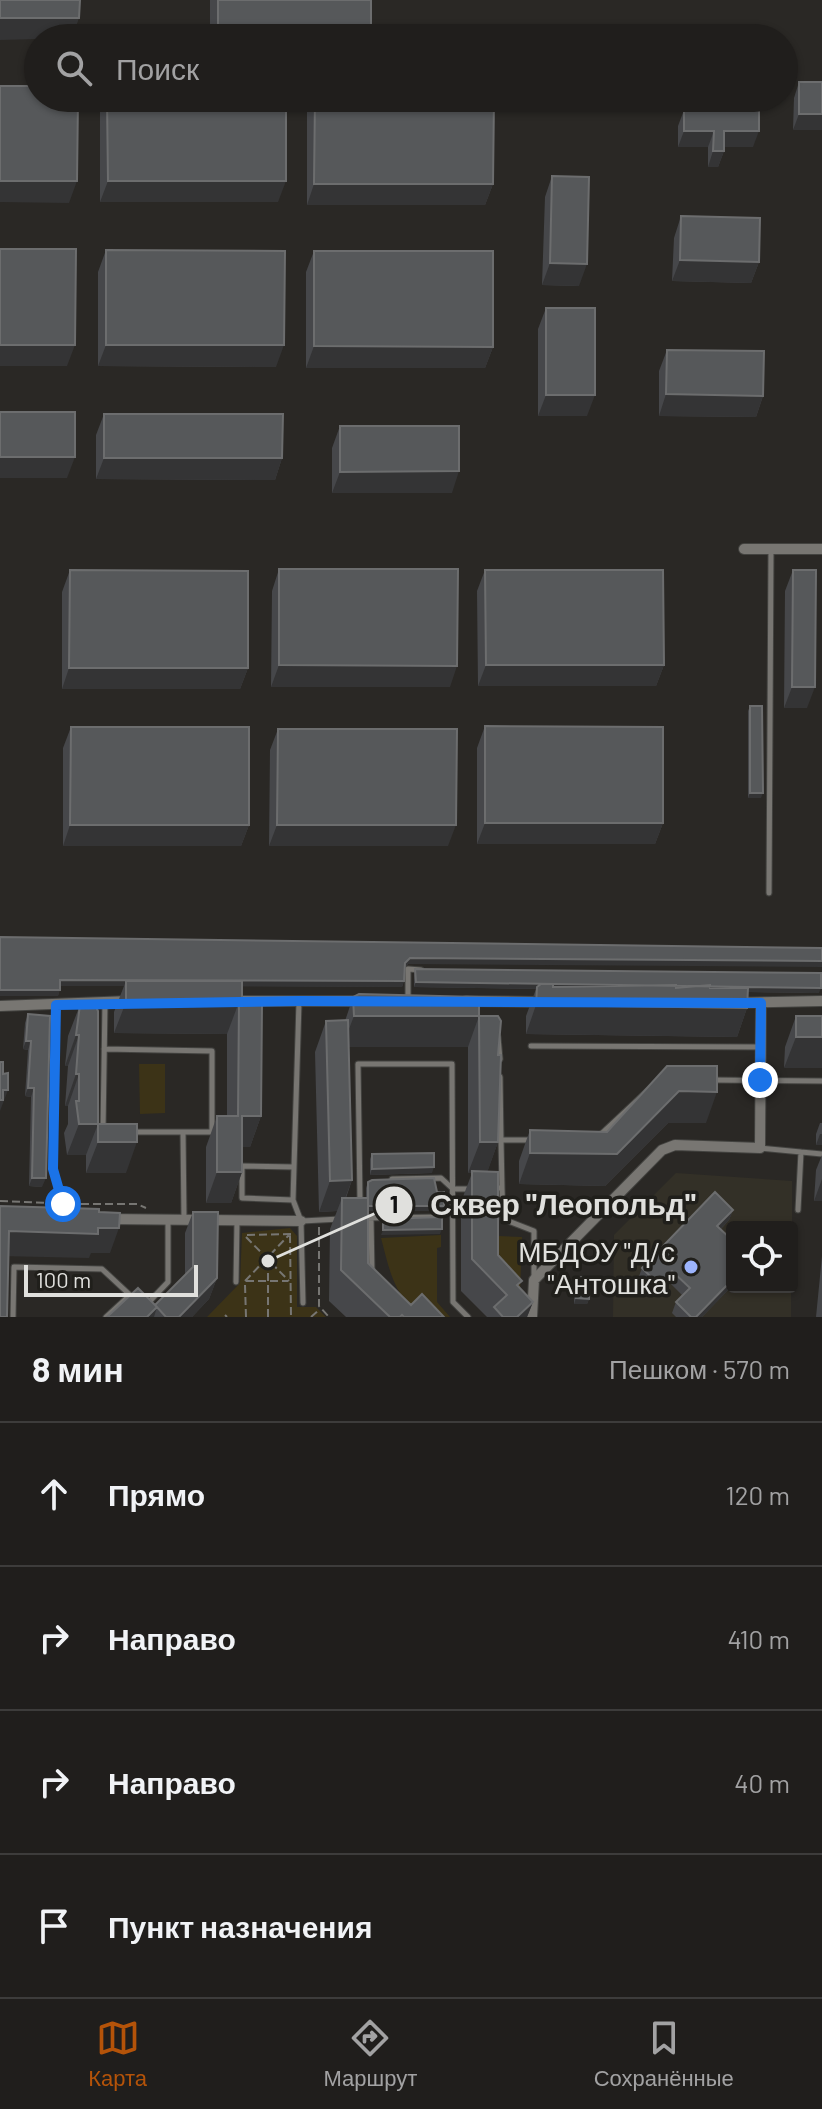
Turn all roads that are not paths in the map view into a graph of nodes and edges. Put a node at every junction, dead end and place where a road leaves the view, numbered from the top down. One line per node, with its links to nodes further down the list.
1 (744, 549): 2 (street)
2 (771, 549): 3 (street); 4 (lane)
3 (822, 549)
4 (769, 893)
5 (424, 970): 16 (lane)
6 (150, 1001): 15 (street)
7 (225, 1001): 8 (street)
8 (299, 1001): 9 (street); 38 (lane)
9 (377, 1001)
10 (392, 1001): 16 (street)
11 (421, 1001): 16 (street)
12 (448, 1001): 13 (street)
13 (488, 1001): 17 (street); 22 (lane)
14 (822, 1001): 19 (street)
15 (105, 1002): 20 (street); 26 (lane)
16 (408, 1002)
17 (549, 1002)
18 (716, 1003): 19 (street)
19 (761, 1003): 25 (street)
20 (56, 1005): 21 (street); 46 (lane)
21 (0, 1006)
22 (492, 1016)
23 (496, 1030): 32 (lane)
24 (531, 1046): 25 (lane)
25 (761, 1047): 29 (street)
26 (104, 1049): 31 (lane); 31 (lane)
27 (670, 1080): 34 (lane)
28 (700, 1080): 29 (lane)
29 (760, 1080): 30 (lane); 35 (street)
30 (822, 1081)
31 (183, 1132): 52 (lane)
32 (501, 1140): 33 (lane); 40 (lane)
33 (548, 1140)
34 (594, 1141)
35 (760, 1148): 36 (lane); 55 (street)
36 (801, 1152): 37 (lane); 43 (lane)
37 (822, 1154)
38 (294, 1167): 42 (lane); 42 (lane)
39 (386, 1179): 41 (lane)
40 (502, 1188): 41 (lane); 55 (lane)
41 (453, 1189): 49 (lane); 62 (lane)
42 (293, 1200): 54 (lane)
43 (798, 1210)
44 (48, 1217): 46 (street)
45 (440, 1217): 50 (lane)
46 (64, 1218): 47 (street)
47 (78, 1218)
48 (93, 1218): 51 (street)
49 (361, 1218): 50 (lane); 54 (lane)
50 (371, 1218): 57 (lane)
51 (168, 1220): 52 (street); 58 (lane)
52 (184, 1220): 53 (street)
53 (237, 1220): 54 (street); 56 (lane)
54 (301, 1221): 59 (lane)
55 (534, 1280): 63 (street)
56 (236, 1282)
57 (373, 1288)
58 (130, 1295): 60 (lane); 61 (lane)
59 (303, 1303)
60 (13, 1317)
61 (106, 1317)
62 (468, 1317)
63 (532, 1317)

